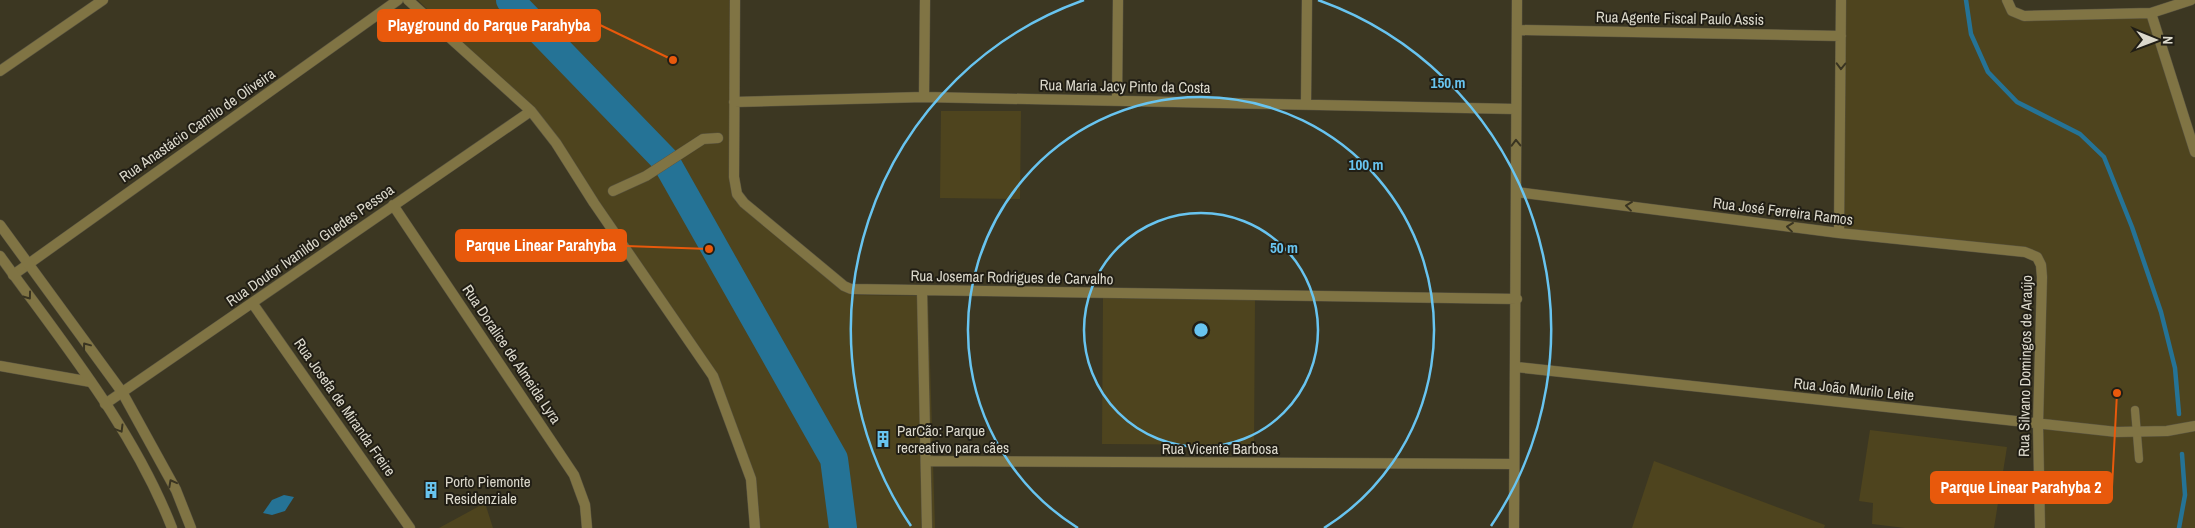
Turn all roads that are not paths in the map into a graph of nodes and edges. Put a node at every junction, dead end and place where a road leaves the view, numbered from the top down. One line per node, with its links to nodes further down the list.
1 (103, 0): 15 (street)
2 (398, 0): 30 (street, Rua Anastácio Camilo de Oliveira)
3 (408, 0): 21 (street)
4 (735, 0): 18 (street, Rua Josemar Rodrigues de Carvalho)
5 (925, 0): 16 (street)
6 (1118, 0): 17 (street)
7 (1307, 0): 19 (street)
8 (1517, 0): 13 (street)
9 (1841, 0): 14 (street)
10 (2007, 0): 12 (street)
11 (2191, 0): 12 (street)
12 (2151, 13): 23 (street)
13 (1518, 30): 14 (street, Rua Agente Fiscal Paulo Assis); 20 (street)
14 (1841, 36): 28 (street, one-way to 28)
15 (0, 71)
16 (924, 97): 17 (street, Rua Maria Jacy Pinto da Costa); 18 (street, Rua Maria Jacy Pinto da Costa)
17 (1117, 101): 19 (street, Rua Maria Jacy Pinto da Costa)
18 (734, 102): 33 (street, Rua Josemar Rodrigues de Carvalho)
19 (1306, 103): 20 (street, Rua Maria Jacy Pinto da Costa)
20 (1515, 109): 25 (street, one-way to 20)
21 (531, 111): 26 (street, Rua Doutor Ivanildo Guedes Pessoa); 52 (street)
22 (718, 138): 24 (street)
23 (2195, 152)
24 (613, 191)
25 (1516, 192): 28 (street, Rua José Ferreira Ramos, one-way to 25); 34 (street)
26 (393, 205): 35 (street, Rua Doutor Ivanildo Guedes Pessoa); 51 (street, Rua Doralice de Almeida Lyra)
27 (0, 225): 30 (street)
28 (1839, 233): 31 (street, Rua José Ferreira Ramos)
29 (0, 256): 32 (street)
30 (28, 264): 32 (street, Rua Anastácio Camilo de Oliveira); 39 (street, one-way to 30)
31 (2041, 265): 42 (street, Rua Silvano Domingos de Araújo)
32 (14, 275): 38 (street, one-way to 38)
33 (922, 291): 34 (street, Rua Josemar Rodrigues de Carvalho); 46 (street)
34 (1516, 299): 37 (street)
35 (253, 304): 39 (street, Rua Doutor Ivanildo Guedes Pessoa); 50 (street, Rua Josefa de Miranda Freire)
36 (0, 366): 38 (street)
37 (1516, 367): 42 (street, Rua João Murilo Leite); 47 (street)
38 (91, 382): 40 (street)
39 (122, 392): 40 (street, Rua Doutor Ivanildo Guedes Pessoa); 49 (street, one-way to 39)
40 (105, 404): 48 (street, one-way to 48)
41 (2135, 410): 44 (lane)
42 (2038, 424): 44 (street, Rua João Murilo Leite); 55 (street, Rua Silvano Domingos de Araújo)
43 (2192, 427): 44 (street, Rua João Murilo Leite)
44 (2136, 433): 45 (lane)
45 (2139, 459)
46 (926, 461): 47 (street, Rua Vicente Barbosa); 53 (street)
47 (1514, 464): 54 (street)
48 (172, 528)
49 (191, 528)
50 (410, 528)
51 (587, 528)
52 (755, 528)
53 (928, 528)
54 (1514, 528)
55 (2040, 528)

